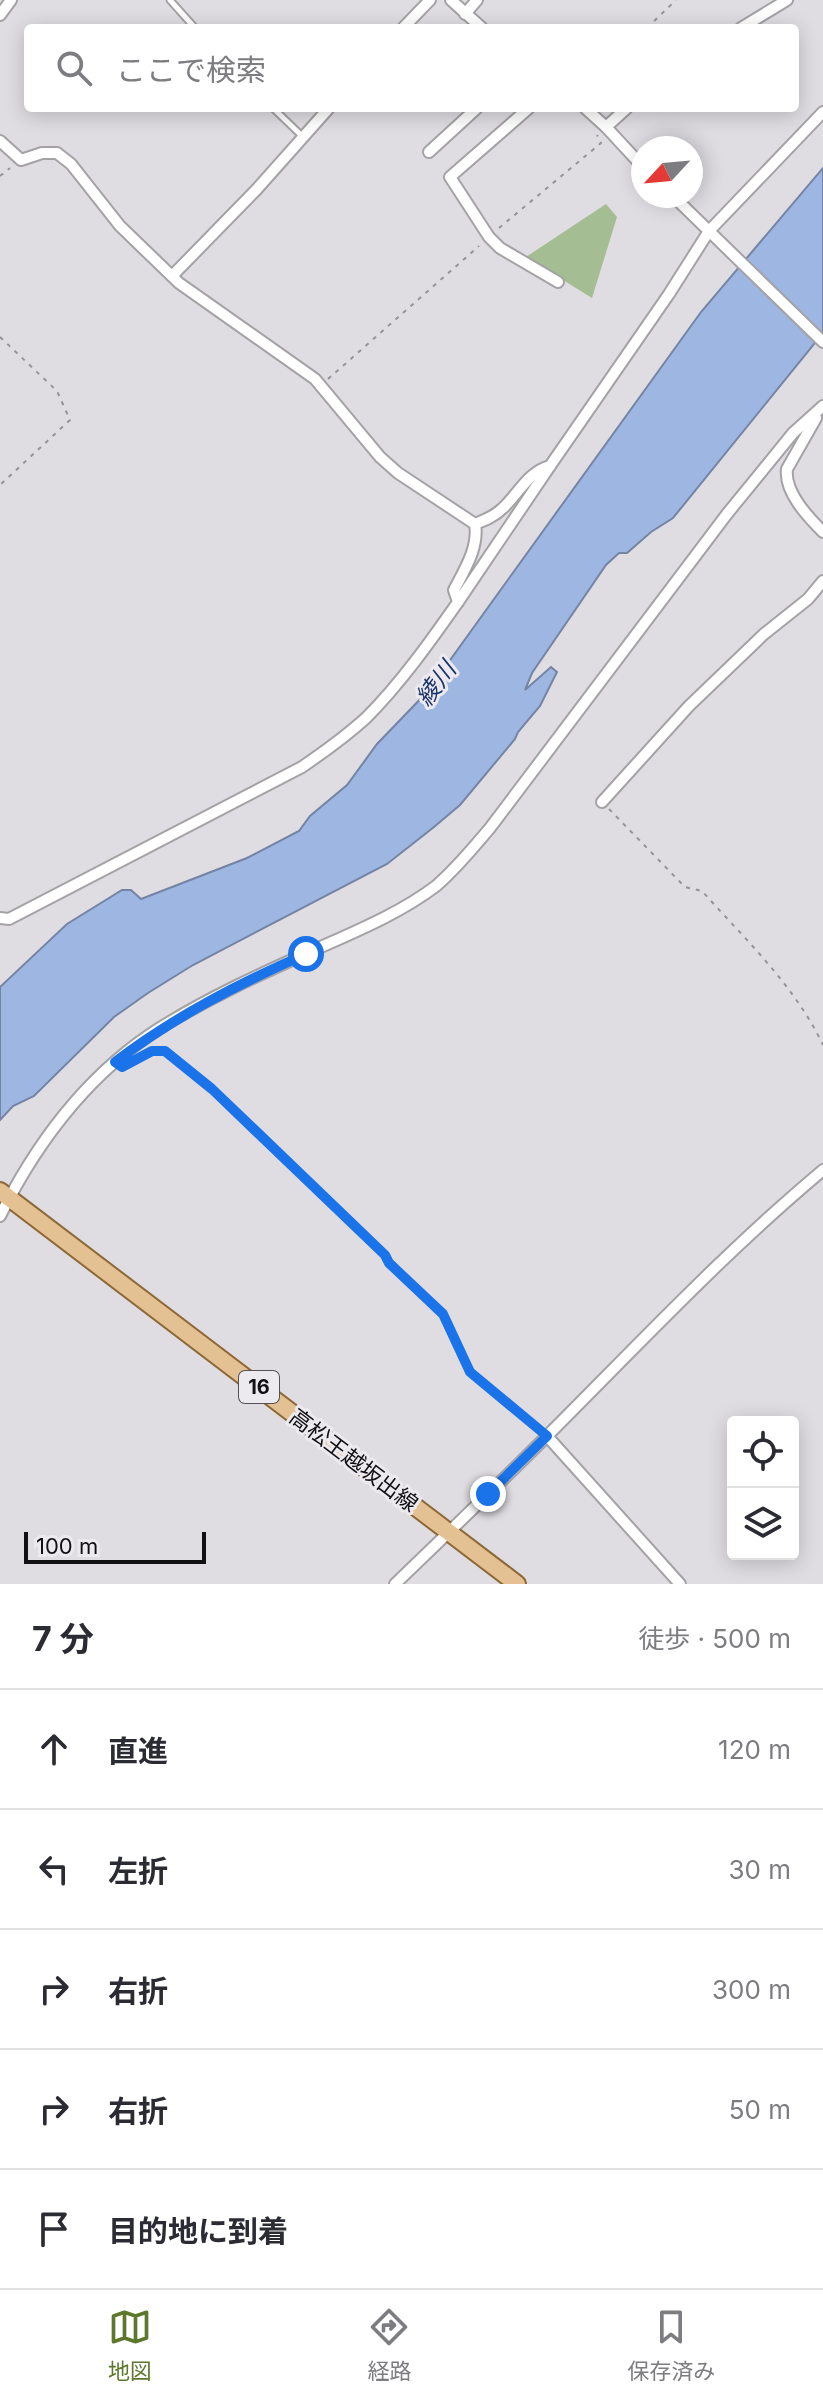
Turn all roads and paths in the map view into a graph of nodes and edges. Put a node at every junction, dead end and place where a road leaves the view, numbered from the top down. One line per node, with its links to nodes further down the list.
1 (11, 0): 9 (street)
2 (170, 0): 10 (lane)
3 (430, 0): 11 (street)
4 (451, 0): 8 (street)
5 (477, 0): 8 (street)
6 (676, 0): 13 (path)
7 (787, 0): 14 (street)
8 (465, 14): 12 (street)
9 (0, 15)
10 (191, 24)
11 (407, 24)
12 (477, 24)
13 (651, 24)
14 (748, 24)
15 (277, 112): 24 (lane)
16 (325, 112): 24 (street)
17 (473, 112): 26 (street)
18 (524, 112): 32 (street)
19 (587, 112): 32 (path)
20 (589, 112): 23 (street)
21 (623, 112): 23 (street)
22 (823, 112): 31 (street)
23 (606, 127): 27 (street)
24 (303, 137): 33 (street)
25 (0, 141): 28 (street)
26 (429, 152)
27 (631, 154)
28 (21, 160): 29 (path); 33 (street)
29 (0, 176)
30 (685, 208): 31 (street)
31 (712, 235): 36 (street); 39 (street)
32 (489, 237): 34 (street); 37 (path)
33 (172, 276): 37 (street)
34 (558, 282)
35 (0, 337): 40 (path)
36 (823, 342)
37 (321, 385): 41 (street)
38 (822, 408): 42 (street); 48 (street)
39 (550, 466): 41 (street); 44 (street)
40 (0, 485)
41 (475, 524): 44 (street)
42 (823, 532)
43 (823, 581): 45 (street)
44 (458, 602): 46 (street)
45 (602, 802): 47 (path)
46 (3, 921)
47 (823, 1045)
48 (115, 1062): 50 (street); 52 (path)
49 (823, 1170): 52 (street)
50 (5, 1194): 51 (street); 53 (main road, 高松王越坂出線 / 16)
51 (0, 1216)
52 (547, 1436): 53 (street); 56 (street)
53 (449, 1532): 54 (street); 55 (main road, 高松王越坂出線 / 16)
54 (395, 1584)
55 (517, 1584)
56 (680, 1584)

